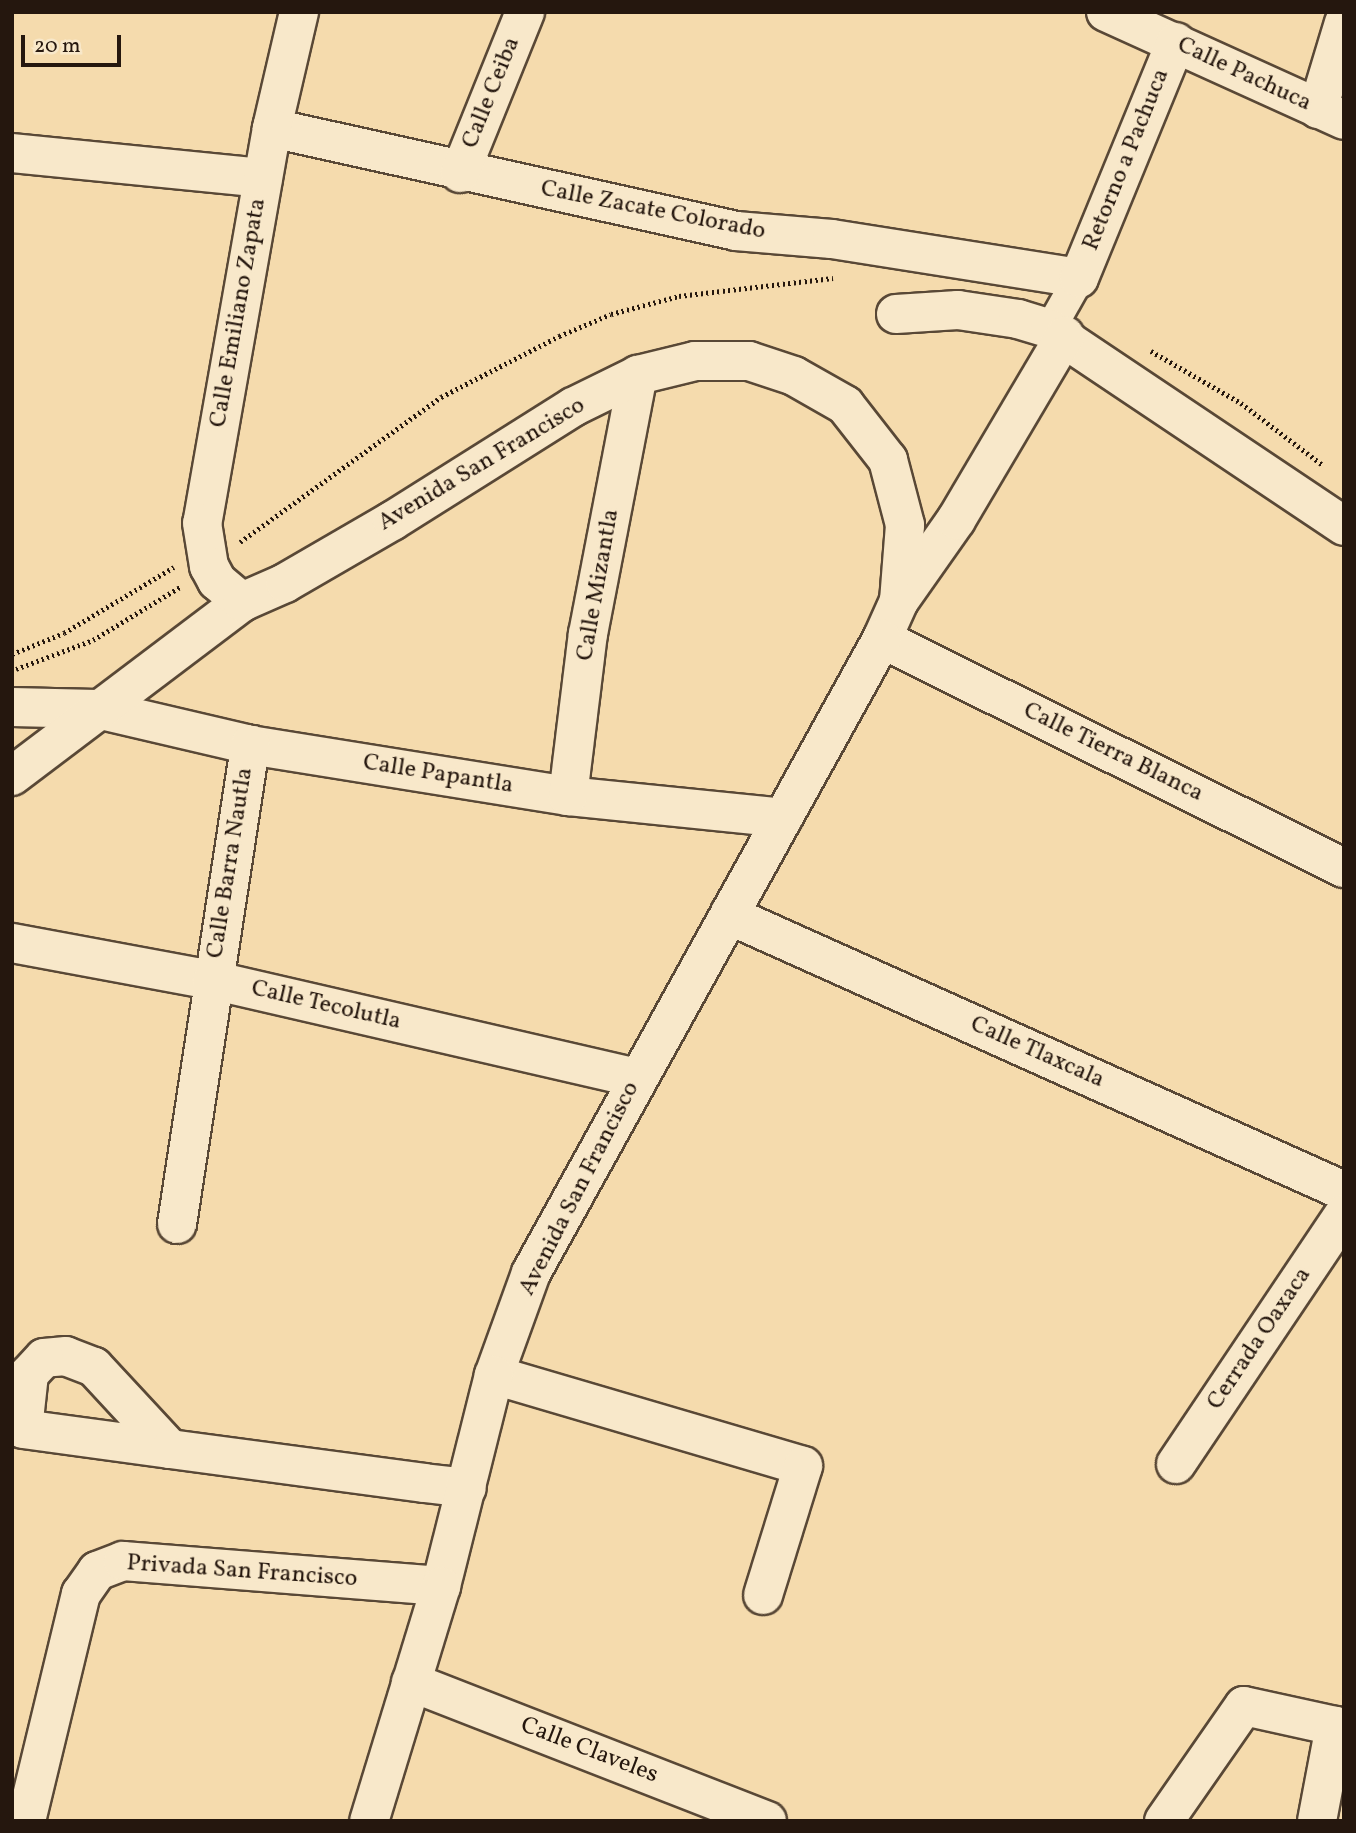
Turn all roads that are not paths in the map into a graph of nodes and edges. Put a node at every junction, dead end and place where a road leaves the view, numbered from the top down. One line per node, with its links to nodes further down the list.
1 (299, 12): 7 (street, Calle Emiliano Zapata)
2 (524, 12): 9 (street, Calle Ceiba)
3 (1106, 12): 5 (street, Calle Pachuca)
4 (1344, 23): 6 (street)
5 (1176, 43): 6 (street, Calle Pachuca); 11 (street, Retorno a Pachuca)
6 (1331, 115)
7 (272, 128): 9 (street, Calle Zacate Colorado); 10 (street, Calle Emiliano Zapata)
8 (12, 153): 10 (street)
9 (460, 173): 11 (street, Calle Zacate Colorado)
10 (263, 178): 17 (street, Calle Emiliano Zapata)
11 (1079, 278): 13 (street)
12 (896, 314): 13 (street)
13 (1058, 332): 15 (street); 16 (street, Avenida San Francisco)
14 (638, 375): 16 (street, Avenida San Francisco); 17 (street, Avenida San Francisco); 23 (street, Calle Mizantla)
15 (1344, 527)
16 (899, 601): 18 (street, Avenida San Francisco)
17 (242, 602): 20 (street, Avenida San Francisco)
18 (882, 639): 24 (street, Avenida San Francisco); 25 (street, Calle Tierra Blanca)
19 (12, 707): 20 (street, Calle Papantla)
20 (97, 709): 21 (street, Calle Papantla); 22 (street, Avenida San Francisco)
21 (250, 745): 23 (street, Calle Papantla); 28 (street, Calle Barra Nautla)
22 (12, 776)
23 (568, 796): 24 (street, Calle Papantla)
24 (783, 818): 26 (street, Avenida San Francisco)
25 (1344, 868)
26 (729, 915): 29 (street, Avenida San Francisco); 30 (street, Calle Tlaxcala)
27 (12, 943): 28 (street, Calle Tecolutla)
28 (212, 980): 29 (street, Calle Tecolutla); 32 (street, Calle Barra Nautla)
29 (637, 1078): 33 (street, Avenida San Francisco)
30 (1344, 1191)
31 (1344, 1214): 35 (street, Cerrada Oaxaca)
32 (177, 1224)
33 (494, 1375): 36 (street, Avenida San Francisco); 38 (street)
34 (170, 1449): 36 (street)
35 (1176, 1464)
36 (467, 1488): 37 (street, Avenida San Francisco)
37 (440, 1586): 39 (street, Avenida San Francisco); 41 (street, Privada San Francisco)
38 (764, 1595)
39 (411, 1682): 42 (street, Avenida San Francisco); 43 (street, Calle Claveles)
40 (1340, 1727): 44 (street); 45 (street)
41 (26, 1821)
42 (369, 1821)
43 (767, 1821)
44 (1164, 1821)
45 (1317, 1821)

